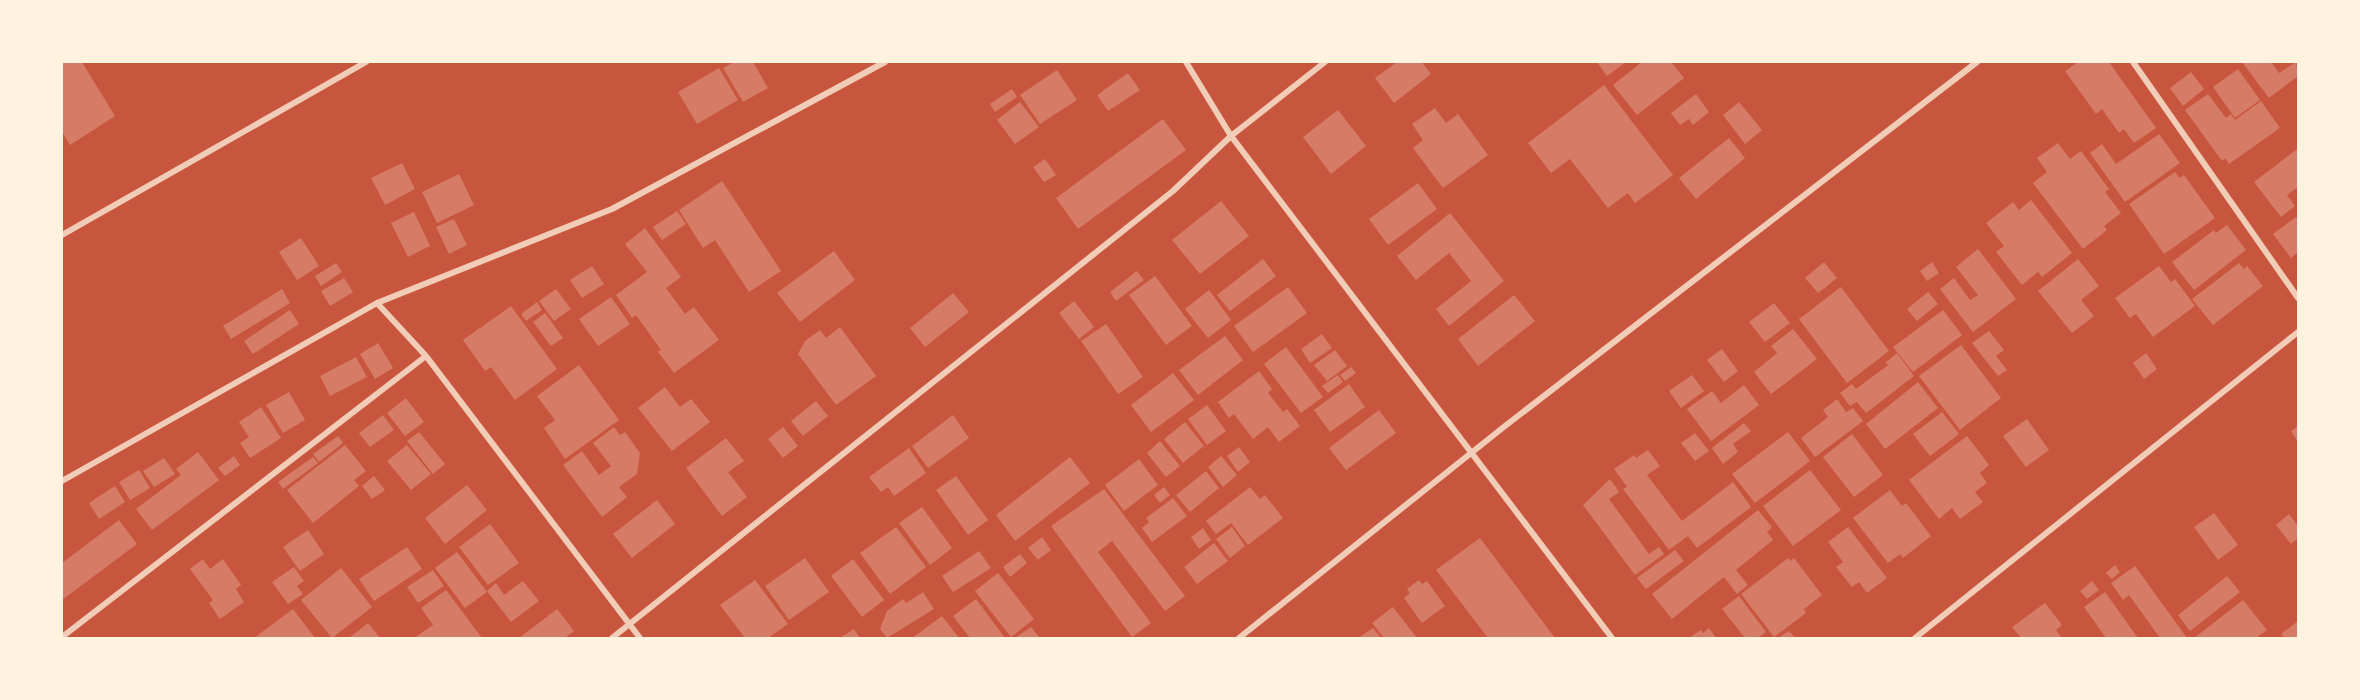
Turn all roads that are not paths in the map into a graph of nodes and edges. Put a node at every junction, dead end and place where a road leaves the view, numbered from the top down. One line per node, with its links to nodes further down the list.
1 (366, 62): 8 (street)
2 (885, 62): 10 (street)
3 (1186, 62): 7 (street)
4 (1325, 62): 7 (street)
5 (1977, 62): 13 (street)
6 (2133, 62): 9 (street)
7 (1231, 136): 13 (street); 15 (street)
8 (62, 235)
9 (2298, 298)
10 (377, 303): 12 (street); 14 (street)
11 (2298, 332): 21 (street)
12 (426, 356): 15 (street); 16 (street)
13 (1472, 452): 19 (street); 20 (street)
14 (62, 481)
15 (630, 625): 17 (street); 18 (street)
16 (62, 636)
17 (612, 639)
18 (640, 639)
19 (1239, 639)
20 (1612, 639)
21 (1916, 639)

